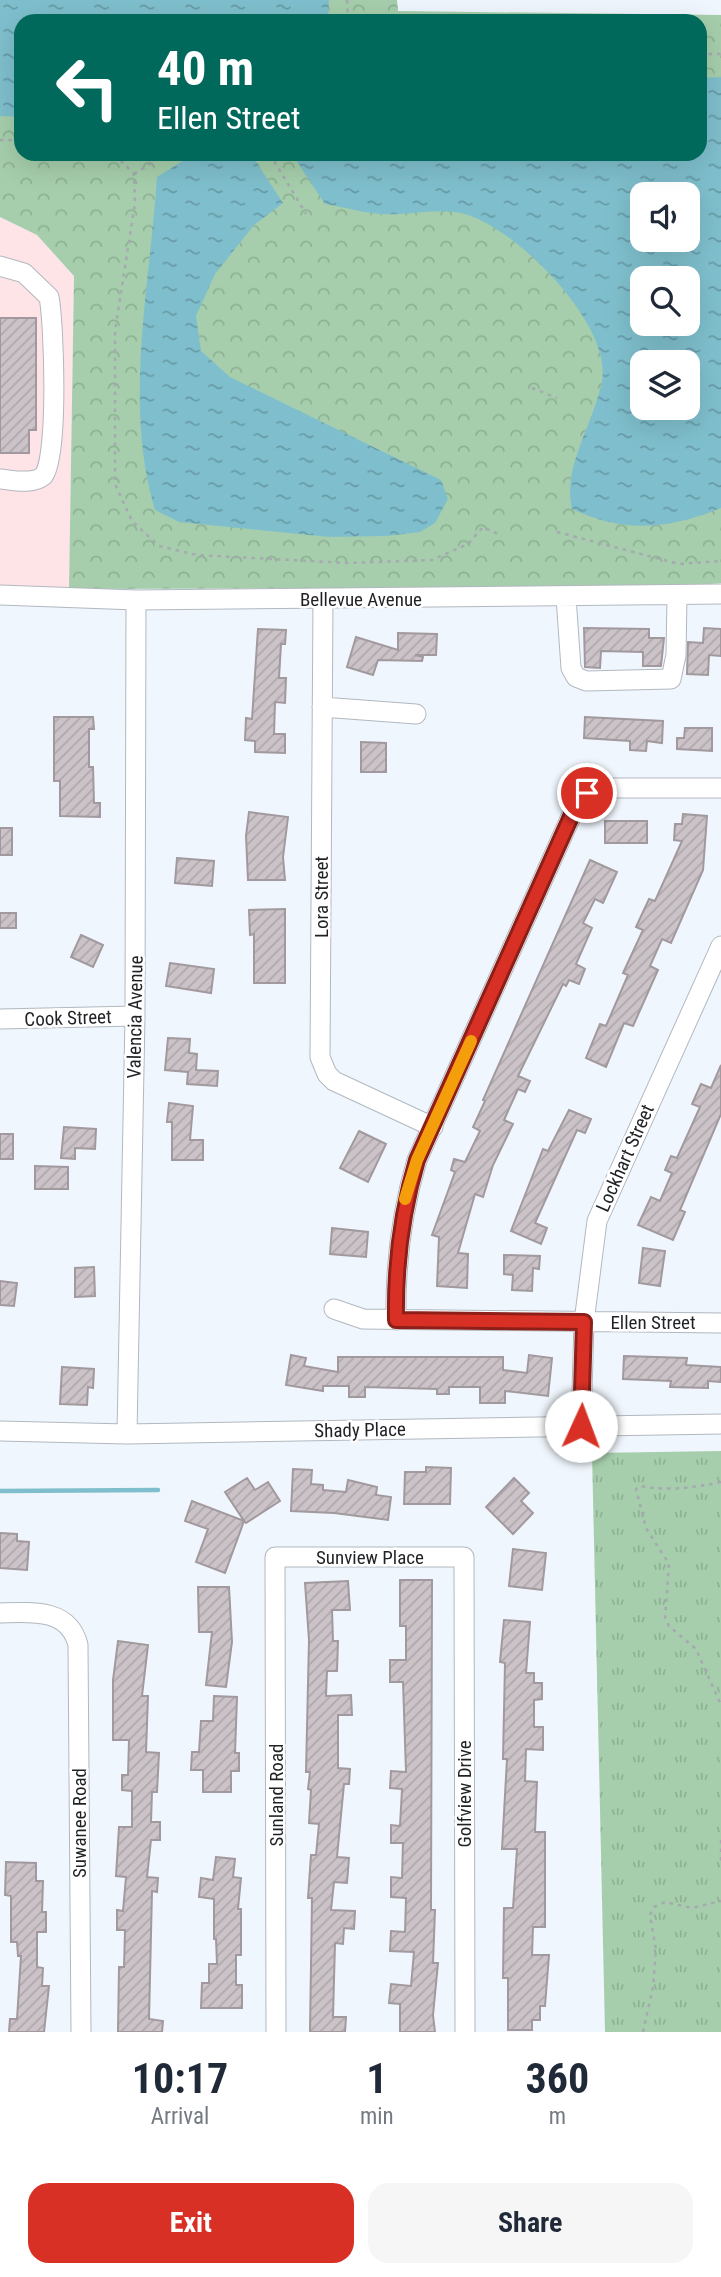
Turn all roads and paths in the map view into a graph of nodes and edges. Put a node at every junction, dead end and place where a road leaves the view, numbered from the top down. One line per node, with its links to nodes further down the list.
1 (121, 161): 4 (path)
2 (155, 161): 4 (path)
3 (274, 161): 5 (path)
4 (134, 174): 11 (path)
5 (306, 214)
6 (0, 266): 9 (street)
7 (532, 388): 8 (path)
8 (557, 398)
9 (0, 479)
10 (557, 532): 12 (path)
11 (502, 536)
12 (721, 561)
13 (721, 594): 15 (street, Bellevue Avenue)
14 (0, 595): 17 (street, Bellevue Avenue)
15 (677, 596): 16 (street, Bellevue Avenue); 16 (street)
16 (566, 597): 18 (street, Bellevue Avenue)
17 (135, 600): 18 (street, Bellevue Avenue); 23 (street, Valencia Avenue)
18 (323, 600): 19 (street, Lora Street)
19 (322, 707): 20 (street); 25 (street, Lora Street)
20 (416, 713)
21 (721, 788): 25 (street)
22 (721, 946): 28 (street, Lockhart Street)
23 (135, 1016): 24 (street, Cook Street); 33 (street, Valencia Avenue)
24 (0, 1019)
25 (433, 1127): 27 (street)
26 (334, 1309): 27 (street, Ellen Street)
27 (396, 1320): 28 (street, Ellen Street)
28 (584, 1322): 29 (street, Ellen Street); 31 (street, Lockhart Street)
29 (721, 1323)
30 (721, 1424): 31 (street, Shady Place)
31 (581, 1426): 33 (street, Shady Place)
32 (0, 1432): 33 (street, Shady Place)
33 (127, 1434)
34 (721, 1482): 38 (path)
35 (275, 1557): 36 (street, Sunview Place); 43 (street, Sunland Road)
36 (464, 1557): 44 (street, Golfview Drive)
37 (0, 1612): 42 (street, Suwanee Road)
38 (721, 1704)
39 (721, 1839): 40 (path)
40 (721, 1861)
41 (721, 1901): 45 (path)
42 (81, 2032)
43 (276, 2032)
44 (465, 2032)
45 (643, 2032)

